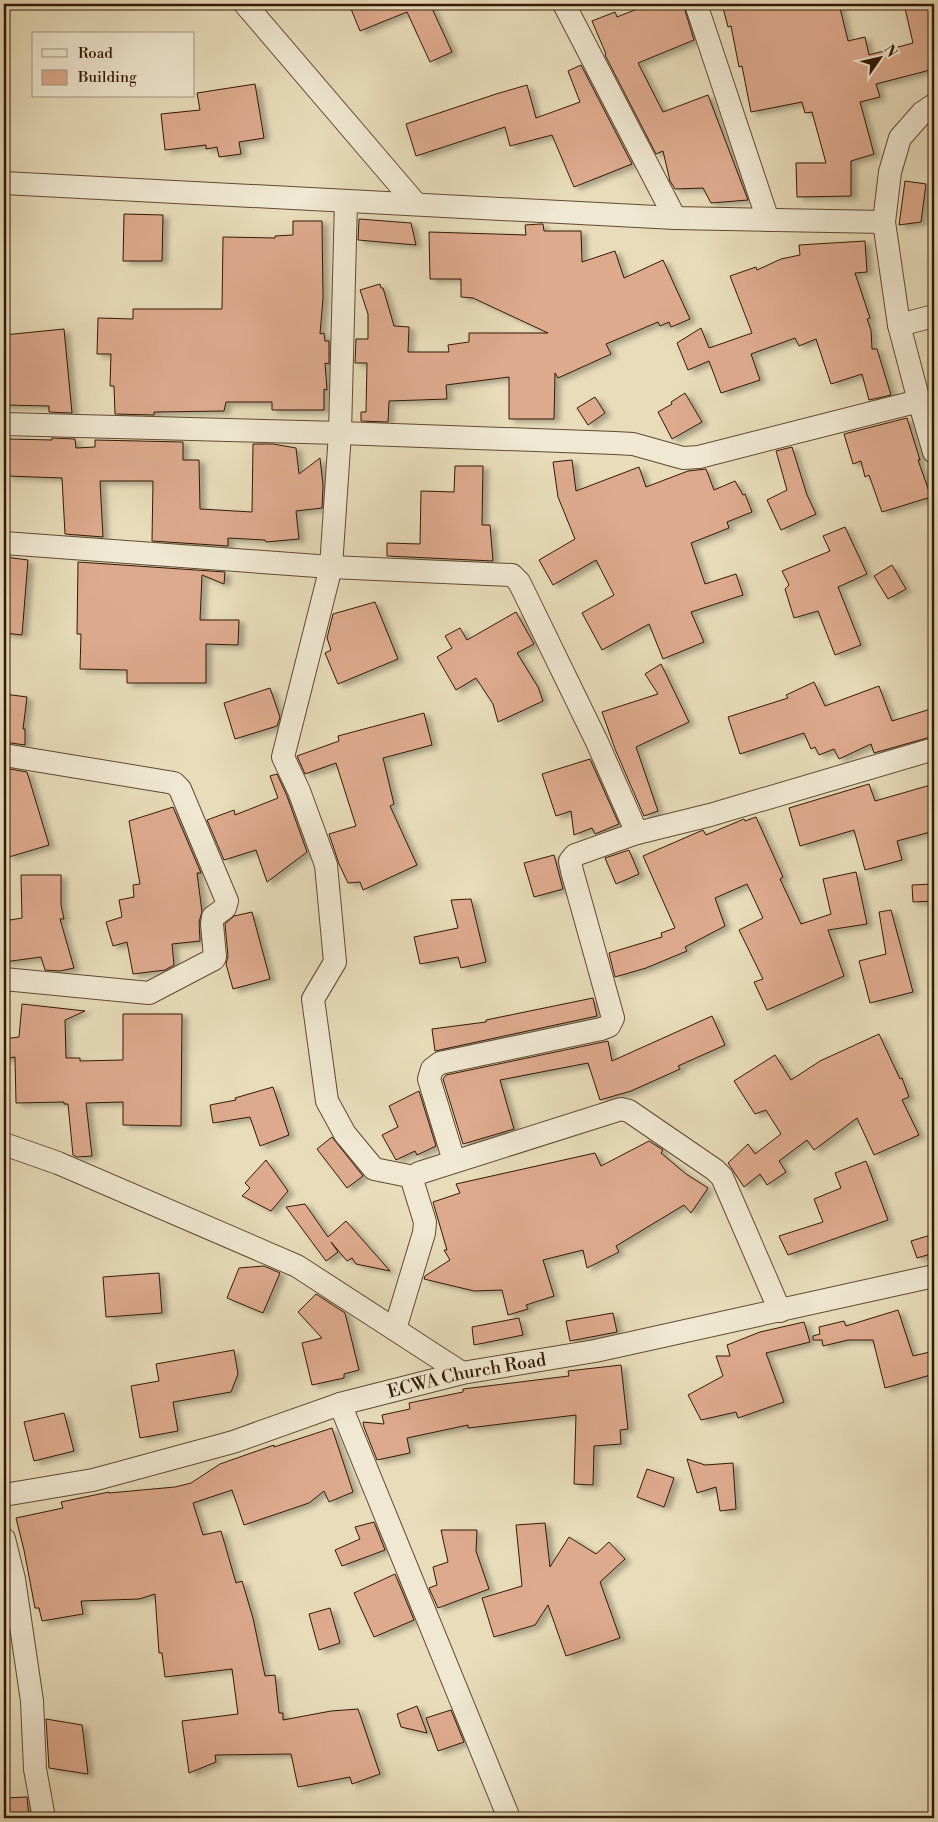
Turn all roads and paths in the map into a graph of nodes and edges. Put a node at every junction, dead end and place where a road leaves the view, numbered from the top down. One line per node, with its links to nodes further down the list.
1 (245, 4): 7 (street)
2 (564, 4): 8 (street)
3 (696, 4): 9 (street)
4 (934, 105): 10 (street)
5 (4, 183): 6 (street)
6 (346, 201): 7 (street); 15 (street)
7 (416, 204): 8 (street)
8 (675, 218): 9 (street)
9 (768, 220): 10 (street)
10 (884, 222): 12 (street)
11 (934, 316): 12 (street)
12 (899, 325): 13 (street)
13 (919, 400): 15 (street); 16 (street)
14 (4, 424): 15 (street)
15 (340, 433): 18 (street)
16 (934, 452)
17 (4, 543): 18 (street)
18 (332, 566): 21 (street); 25 (street)
19 (934, 749): 21 (street)
20 (4, 755): 22 (street)
21 (637, 833): 24 (street)
22 (4, 979)
23 (4, 1144): 28 (street)
24 (454, 1161): 25 (street); 27 (street)
25 (414, 1177): 28 (street)
26 (934, 1276): 27 (street, ECWA Church Road)
27 (780, 1311): 29 (street, ECWA Church Road)
28 (395, 1329): 29 (street)
29 (462, 1373): 30 (street, ECWA Church Road)
30 (340, 1404): 31 (street, ECWA Church Road); 34 (street)
31 (4, 1495)
32 (4, 1539): 33 (street)
33 (44, 1818)
34 (509, 1818)

